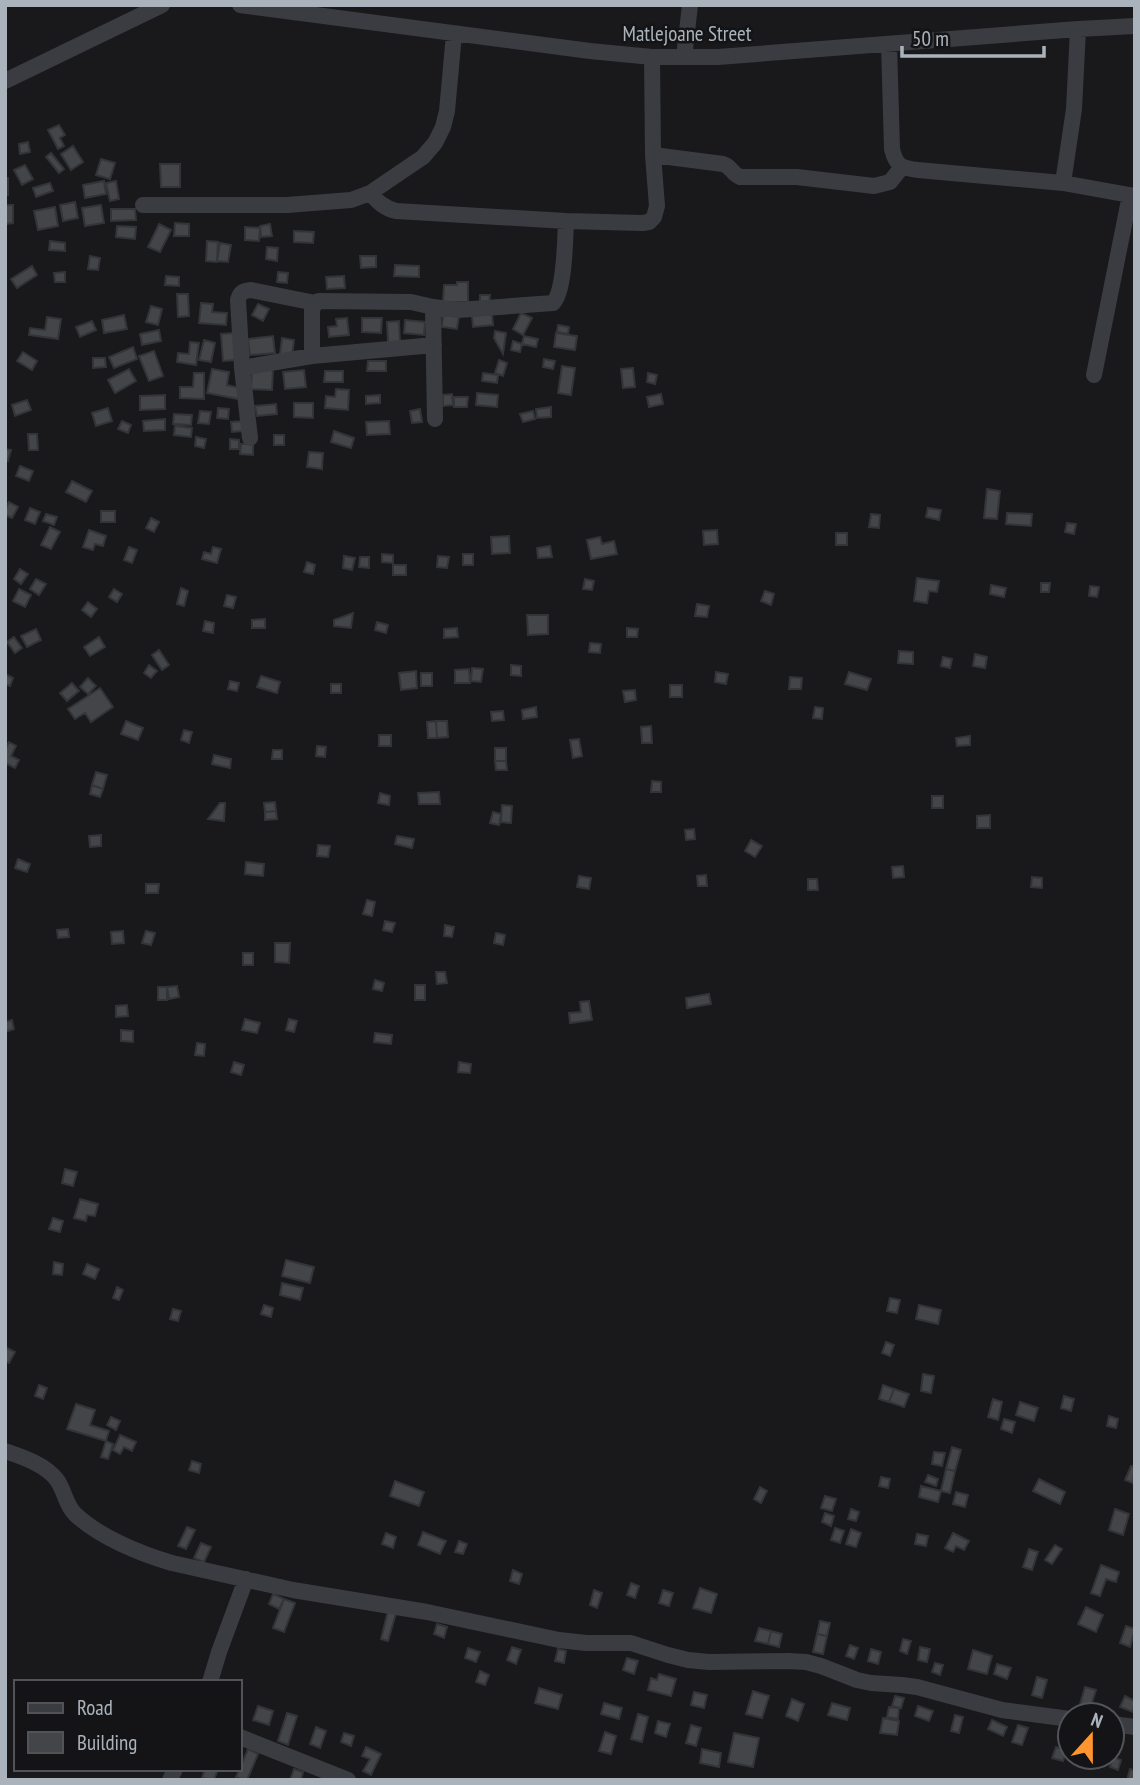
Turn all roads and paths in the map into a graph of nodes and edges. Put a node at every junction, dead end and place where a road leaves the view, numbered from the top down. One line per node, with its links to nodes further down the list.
1 (162, 5): 10 (street)
2 (240, 5): 6 (street, Matlejoane Street)
3 (690, 5): 9 (street)
4 (1135, 26): 5 (street, Matlejoane Street)
5 (1078, 29): 7 (street, Matlejoane Street); 13 (street)
6 (454, 34): 8 (street, Matlejoane Street); 14 (street)
7 (889, 44): 9 (street, Matlejoane Street); 12 (street)
8 (652, 57): 9 (street, Matlejoane Street); 11 (street)
9 (684, 57)
10 (5, 81)
11 (653, 155): 12 (street); 17 (street)
12 (902, 167): 13 (street)
13 (1063, 183): 15 (street)
14 (370, 192): 16 (street); 17 (street)
15 (1132, 195): 23 (street)
16 (143, 205)
17 (566, 221): 19 (street)
18 (315, 303): 19 (street); 21 (street); 22 (street)
19 (433, 307): 20 (street)
20 (434, 345): 21 (street); 24 (street)
21 (312, 356): 22 (street)
22 (242, 368): 25 (street)
23 (1094, 375)
24 (435, 419)
25 (250, 439)
26 (5, 1451): 27 (street)
27 (246, 1579): 28 (street); 29 (street)
28 (211, 1680)
29 (1056, 1717)
30 (242, 1738): 31 (street)
31 (348, 1780)

